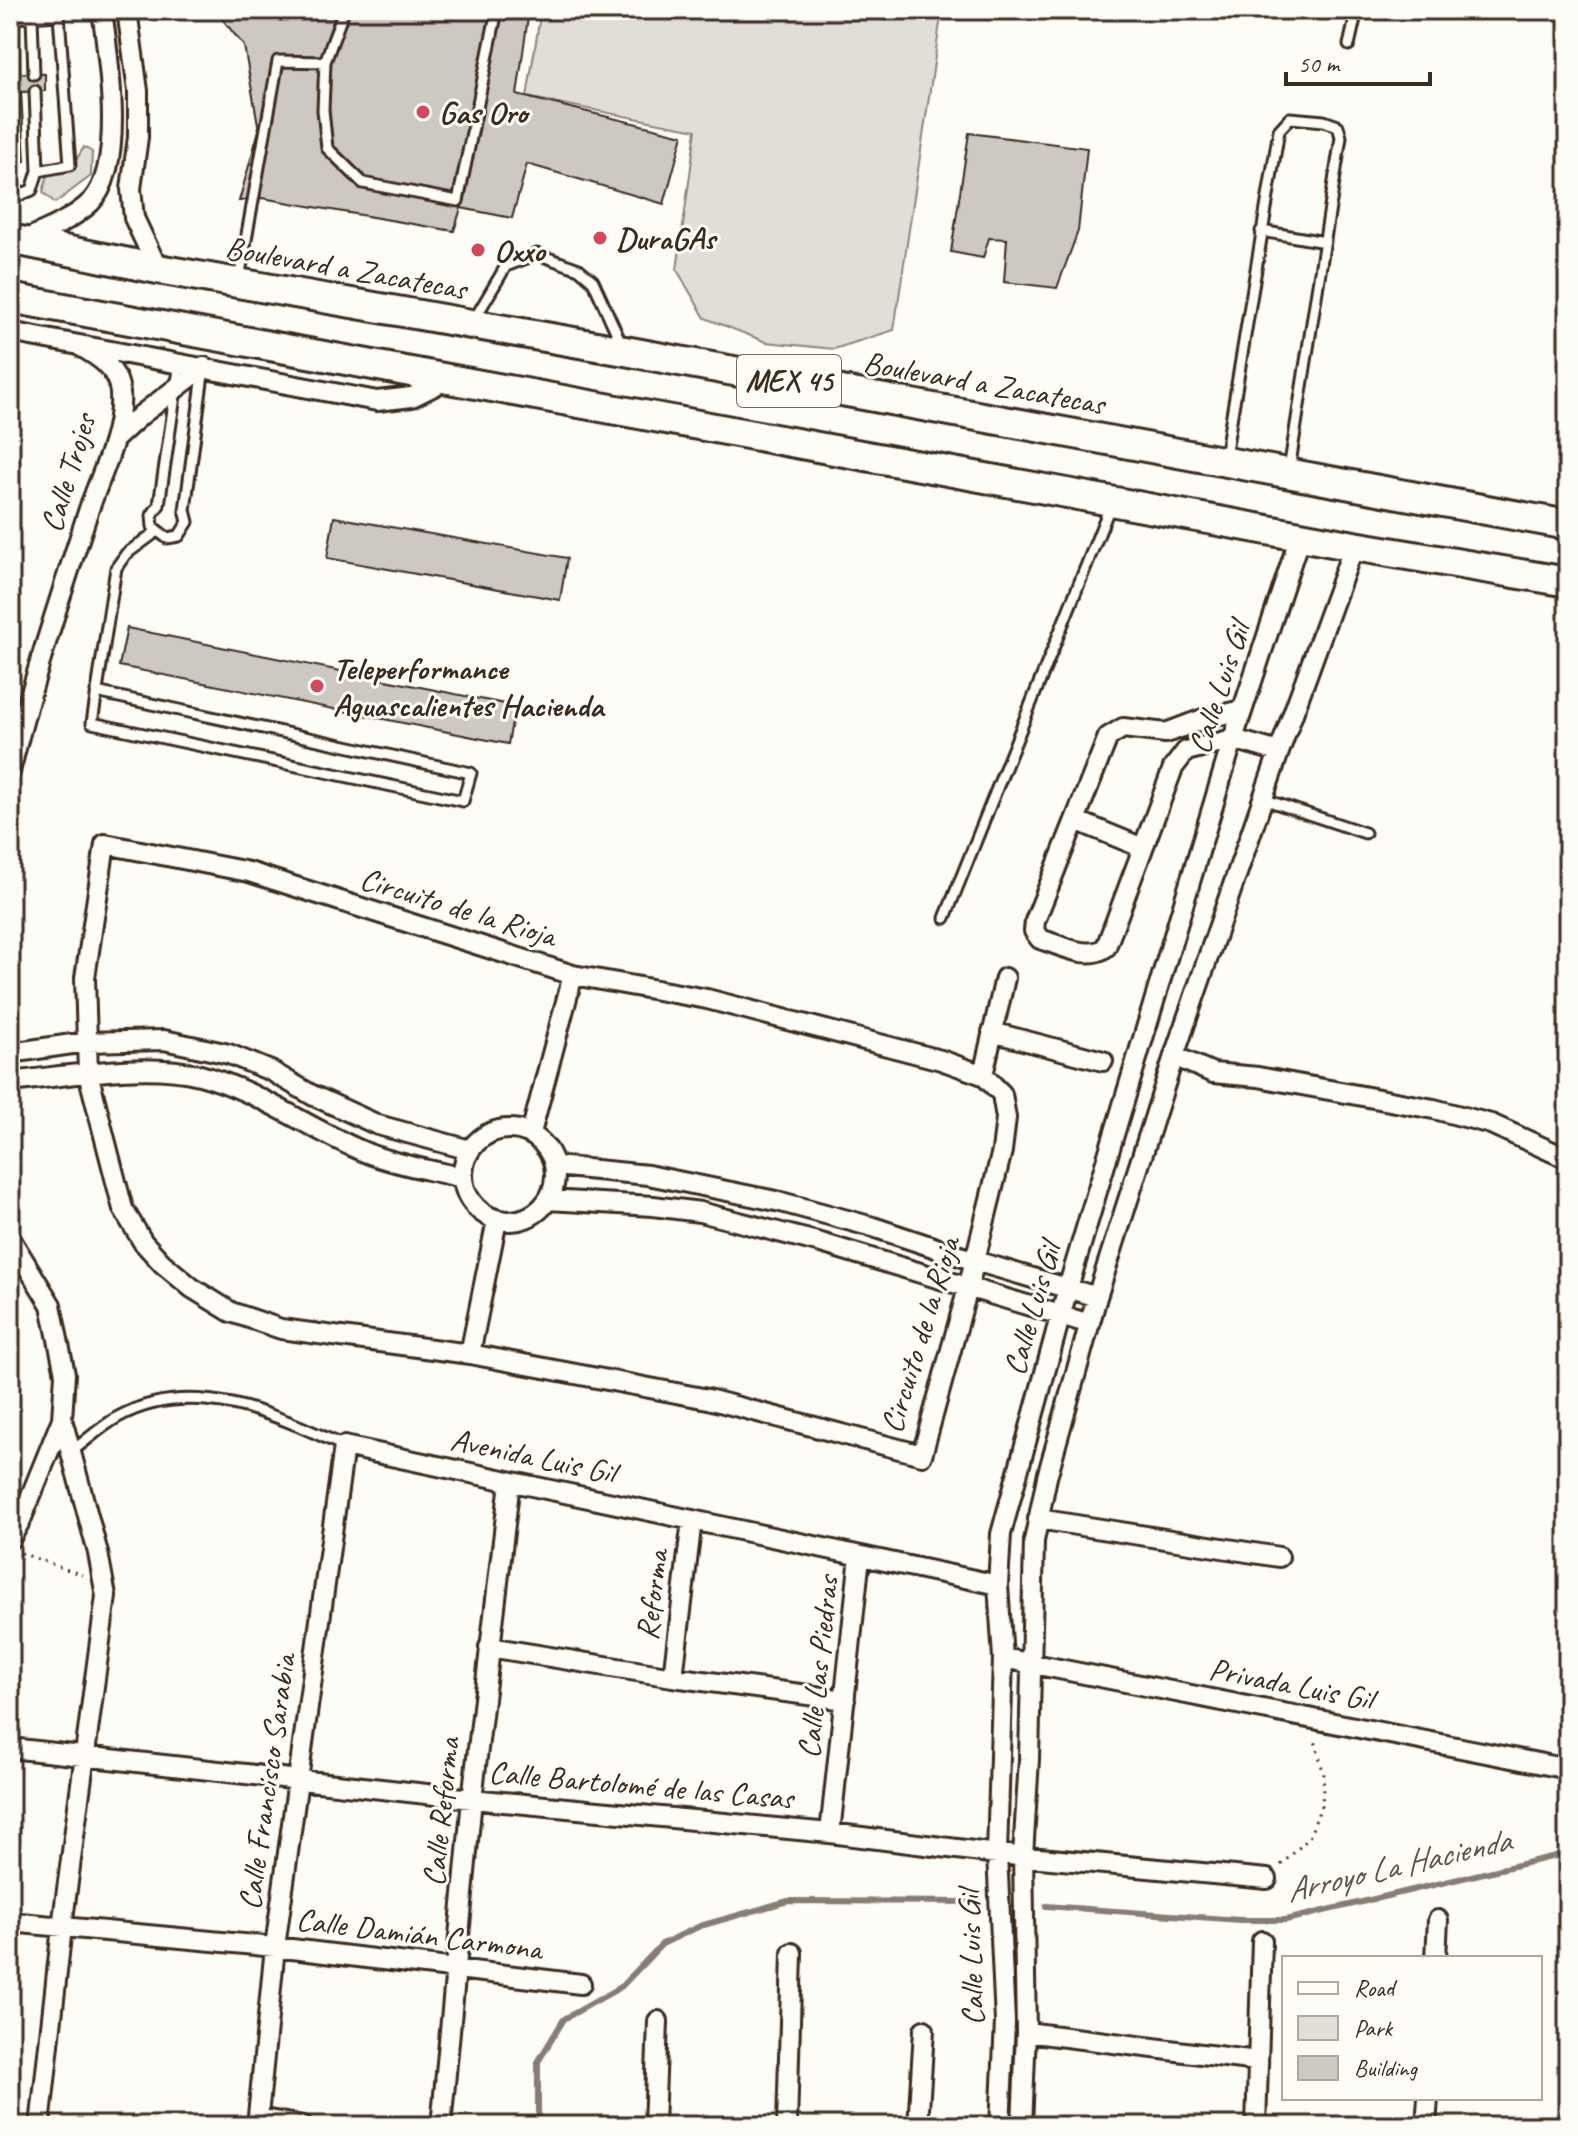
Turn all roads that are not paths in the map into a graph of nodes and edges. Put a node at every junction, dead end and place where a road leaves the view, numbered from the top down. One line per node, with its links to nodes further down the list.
1 (102, 10): 12 (street)
2 (127, 10): 13 (street)
3 (344, 10): 9 (lane)
4 (492, 10): 9 (lane)
5 (1357, 10): 8 (lane)
6 (32, 17): 7 (lane); 10 (lane); 14 (lane)
7 (10, 18)
8 (1349, 45)
9 (325, 62): 20 (lane)
10 (34, 74)
11 (35, 91): 14 (lane)
12 (111, 137): 13 (street); 17 (street)
13 (138, 137): 19 (street)
14 (38, 171): 15 (lane)
15 (10, 199)
16 (1261, 231): 18 (lane); 18 (lane); 31 (lane)
17 (16, 240): 19 (main road, Boulevard a Zacatecas / MEX 45)
18 (1325, 242): 32 (lane)
19 (158, 269): 20 (main road, Boulevard a Zacatecas / MEX 45)
20 (238, 283): 22 (main road, Boulevard a Zacatecas / MEX 45)
21 (10, 298): 28 (main road, MEX 45)
22 (471, 325): 25 (main road, Boulevard a Zacatecas / MEX 45); 25 (lane)
23 (10, 332): 24 (street)
24 (78, 345): 26 (street); 30 (street, Calle Trojes)
25 (625, 351): 31 (main road, Boulevard a Zacatecas / MEX 45)
26 (180, 362): 27 (street); 29 (lane)
27 (204, 367): 28 (street); 29 (street); 35 (lane)
28 (448, 379): 33 (main road, MEX 45)
29 (178, 386): 30 (street); 35 (lane)
30 (114, 440): 43 (street, Calle Trojes)
31 (1224, 461): 32 (main road, Boulevard a Zacatecas / MEX 45)
32 (1289, 473): 34 (main road, Boulevard a Zacatecas / MEX 45)
33 (1113, 501): 36 (main road, MEX 45); 48 (lane)
34 (1568, 525)
35 (156, 532): 39 (lane)
36 (1300, 536): 37 (main road, MEX 45); 40 (street, Calle Luis Gil)
37 (1354, 546): 38 (main road, MEX 45); 42 (street, Calle Luis Gil)
38 (1568, 582)
39 (96, 692): 39 (lane)
40 (1242, 710): 41 (street, Calle Luis Gil); 45 (street)
41 (1233, 739): 42 (street); 47 (street); 69 (street, Calle Luis Gil)
42 (1279, 752): 44 (street, Calle Luis Gil)
43 (10, 772)
44 (1263, 799): 46 (lane); 54 (street, Calle Luis Gil)
45 (1075, 820): 47 (street); 47 (street)
46 (1365, 833)
47 (1143, 848)
48 (945, 918)
49 (573, 975): 52 (street, Circuito de la Rioja); 57 (street, Circuito de la Rioja); 59 (street)
50 (1005, 978): 51 (street)
51 (992, 1032): 55 (street); 57 (street)
52 (86, 1042): 53 (street); 56 (street, Circuito de la Rioja); 60 (street)
53 (10, 1053)
54 (1174, 1056): 61 (street); 70 (street, Calle Luis Gil)
55 (1103, 1061)
56 (88, 1073): 58 (street); 63 (street); 73 (street, Circuito de la Rioja)
57 (983, 1075): 67 (street, Circuito de la Rioja)
58 (10, 1082)
59 (531, 1133): 60 (street); 62 (street)
60 (470, 1150): 63 (street)
61 (1568, 1159)
62 (555, 1166): 64 (street); 67 (street)
63 (463, 1178): 65 (street)
64 (548, 1200): 65 (street); 68 (street)
65 (497, 1220): 73 (street)
66 (10, 1238): 74 (street)
67 (975, 1261): 68 (street, Circuito de la Rioja); 69 (street)
68 (968, 1288): 71 (street); 73 (street, Circuito de la Rioja)
69 (1068, 1288): 70 (street); 71 (street, Calle Luis Gil)
70 (1097, 1297): 72 (street, Calle Luis Gil)
71 (1060, 1315): 72 (street); 83 (street, Calle Luis Gil)
72 (1090, 1324): 78 (street, Calle Luis Gil)
73 (470, 1354)
74 (62, 1419): 76 (street); 80 (street)
75 (344, 1446): 76 (lane, Avenida Luis Gil); 77 (street, Avenida Luis Gil); 92 (street, Calle Francisco Sarabia)
76 (72, 1451): 90 (street)
77 (510, 1482): 79 (street, Avenida Luis Gil); 84 (street, Calle Reforma)
78 (1038, 1519): 82 (street); 86 (street, Calle Luis Gil)
79 (692, 1520): 81 (street, Avenida Luis Gil); 87 (street, Reforma)
80 (10, 1539)
81 (860, 1556): 83 (street, Avenida Luis Gil); 88 (street, Calle Las Piedras)
82 (1279, 1557)
83 (998, 1585): 85 (street, Calle Luis Gil)
84 (489, 1647): 87 (street); 93 (street, Calle Reforma)
85 (1003, 1658): 86 (street, Privada Luis Gil); 95 (street, Calle Luis Gil)
86 (1032, 1662): 91 (street, Privada Luis Gil); 96 (street, Calle Luis Gil)
87 (673, 1677): 88 (street)
88 (845, 1700): 94 (street, Calle Las Piedras)
89 (10, 1748): 90 (street, Calle Bartolomé de las Casas)
90 (86, 1756): 92 (street, Calle Bartolomé de las Casas); 100 (street)
91 (1568, 1769)
92 (297, 1779): 93 (street, Calle Bartolomé de las Casas); 102 (street, Calle Francisco Sarabia)
93 (472, 1799): 94 (street, Calle Bartolomé de las Casas); 105 (street, Calle Reforma)
94 (830, 1833): 95 (street, Calle Bartolomé de las Casas)
95 (997, 1854): 96 (street, Calle Bartolomé de las Casas); 119 (street, Calle Luis Gil)
96 (1023, 1856): 97 (street, Calle Bartolomé de las Casas); 109 (street, Calle Luis Gil)
97 (1267, 1879)
98 (1438, 1920): 104 (street)
99 (10, 1922): 100 (street, Calle Damián Carmona)
100 (62, 1927): 102 (street, Calle Damián Carmona); 113 (street)
101 (1262, 1941): 110 (street)
102 (275, 1947): 105 (street, Calle Damián Carmona); 112 (street, Calle Francisco Sarabia)
103 (792, 1953): 117 (street)
104 (1436, 1956)
105 (456, 1970): 106 (street, Calle Damián Carmona); 115 (street, Calle Reforma)
106 (581, 1984)
107 (658, 2021): 116 (street)
108 (924, 2030): 118 (street)
109 (1026, 2032): 110 (street); 120 (street, Calle Luis Gil)
110 (1257, 2061): 121 (street)
111 (1428, 2100): 122 (street)
112 (258, 2122): 114 (street)
113 (40, 2126)
114 (303, 2126)
115 (441, 2126)
116 (654, 2126)
117 (787, 2126)
118 (918, 2126)
119 (1000, 2126)
120 (1022, 2126)
121 (1256, 2126)
122 (1426, 2126)

